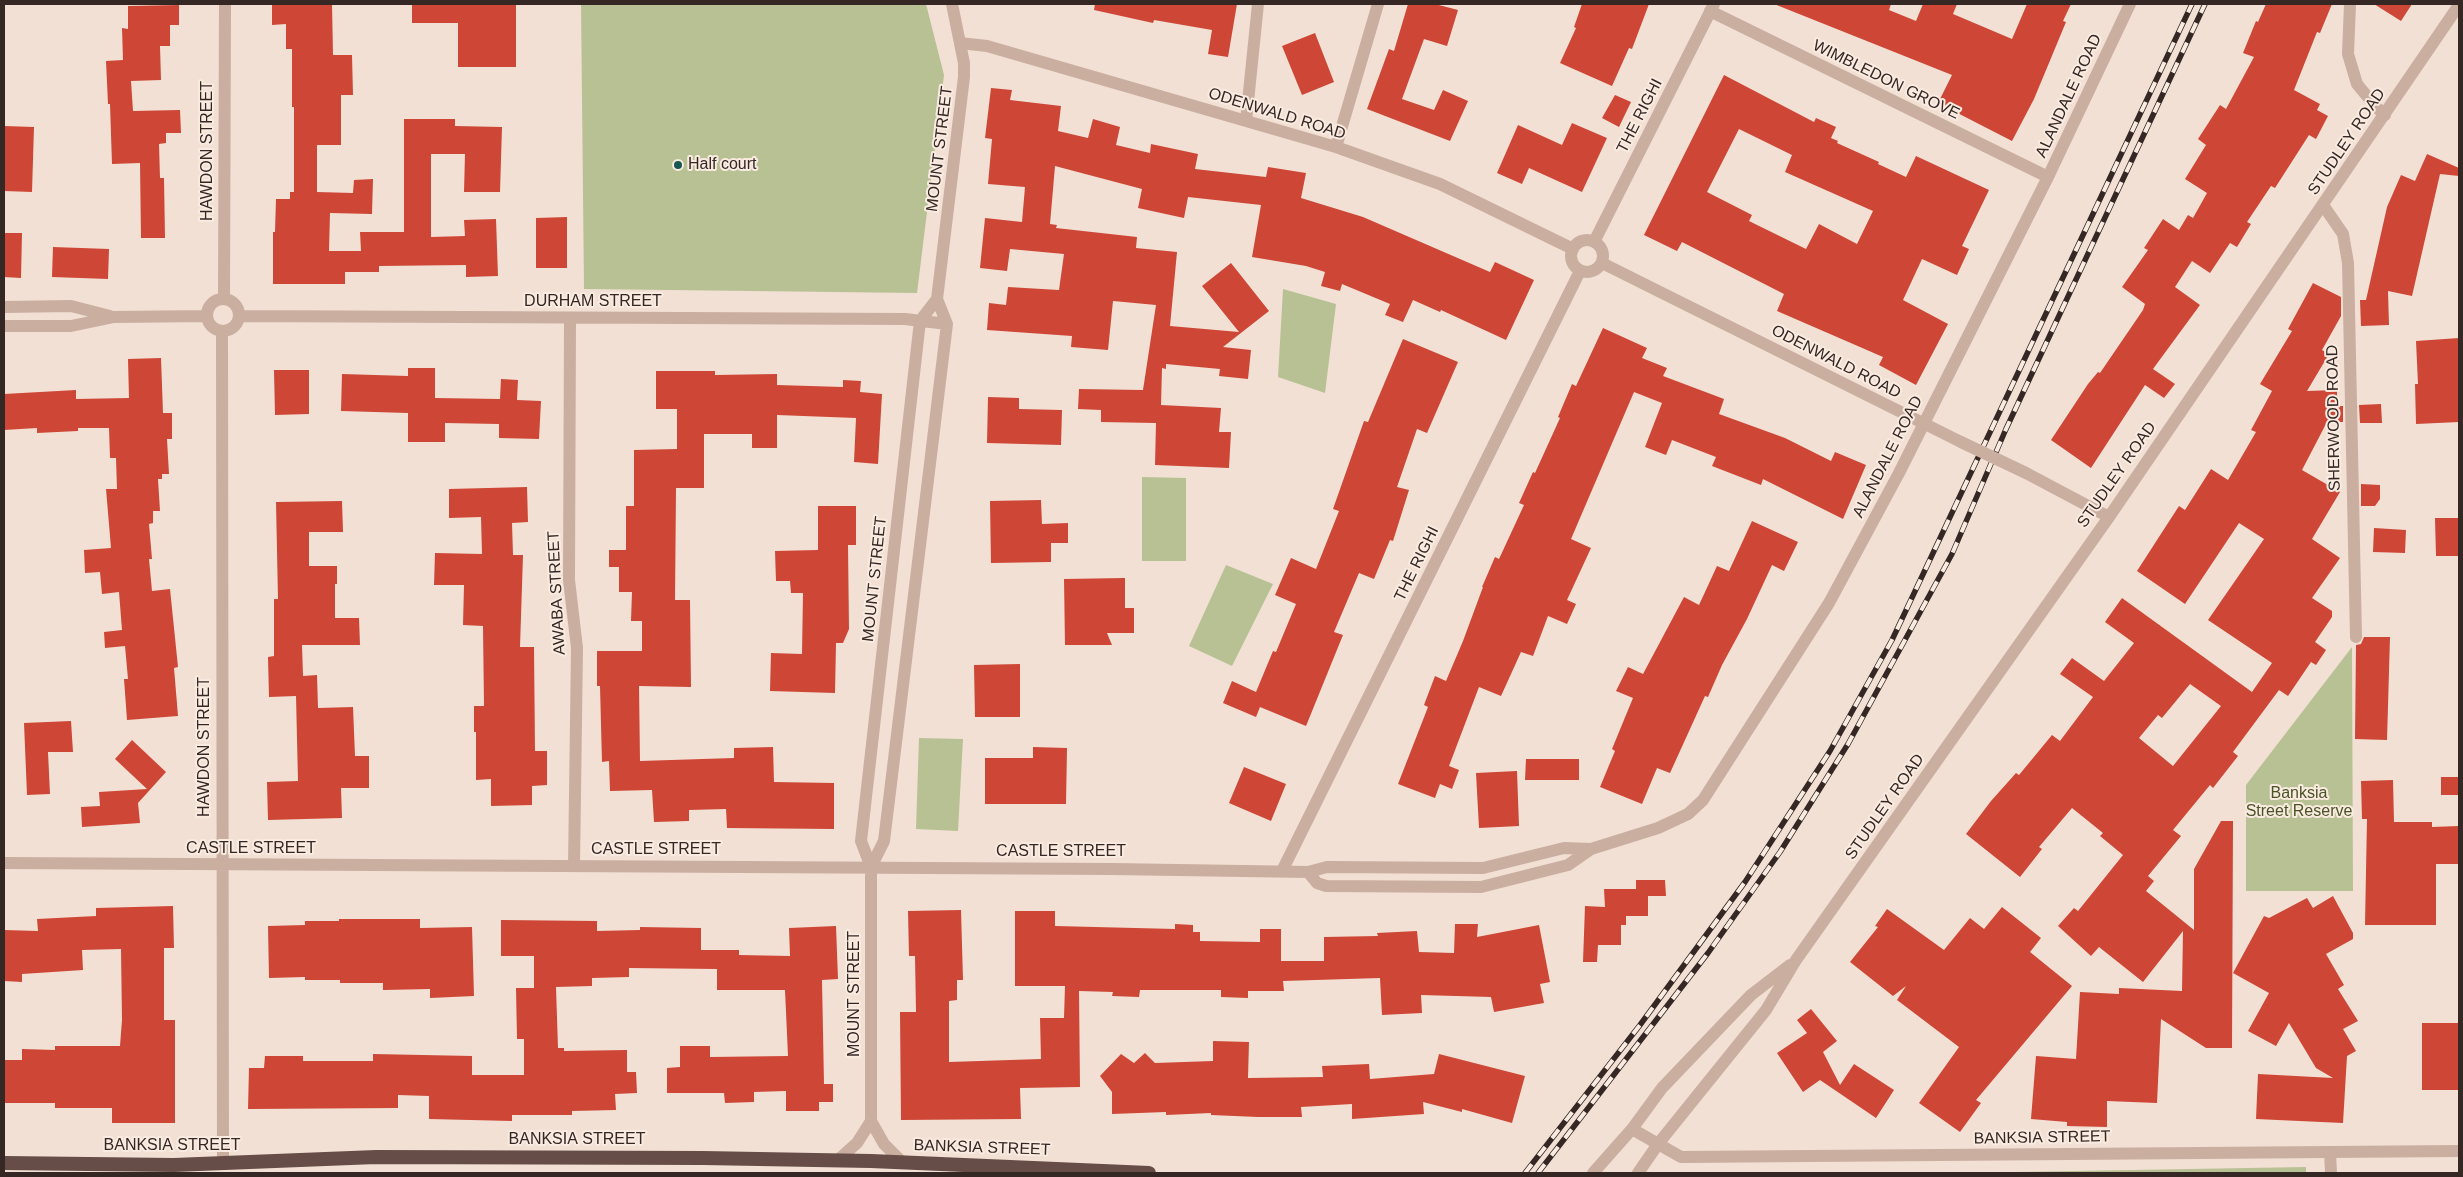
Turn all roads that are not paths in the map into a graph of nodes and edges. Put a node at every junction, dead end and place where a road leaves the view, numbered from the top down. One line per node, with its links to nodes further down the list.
1 (225, 4): 19 (street, HAWDON STREET)
2 (952, 4): 9 (street, MOUNT STREET)
3 (1258, 4): 11 (street)
4 (1378, 4): 12 (street)
5 (2130, 4): 13 (street, ALANDALE ROAD)
6 (2350, 4): 10 (street)
7 (2459, 5): 10 (street, STUDLEY ROAD)
8 (1712, 8): 13 (street, WIMBLEDON GROVE); 15 (street, THE RIGHI)
9 (960, 43): 11 (street, ODENWALD ROAD); 20 (street, MOUNT STREET)
10 (2385, 115): 14 (street, STUDLEY ROAD)
11 (1246, 121): 12 (street, ODENWALD ROAD)
12 (1336, 147): 16 (street, ODENWALD ROAD)
13 (2048, 177): 30 (street, ALANDALE ROAD)
14 (2323, 205): 31 (street, STUDLEY ROAD); 32 (street, SHERWOOD ROAD)
15 (1594, 242): 16 (street); 17 (street)
16 (1573, 249): 18 (street)
17 (1602, 263): 18 (street); 30 (street, ODENWALD ROAD)
18 (1580, 271): 38 (street, THE RIGHI)
19 (224, 299): 22 (street); 23 (street)
20 (937, 299): 26 (street); 27 (street, MOUNT STREET)
21 (4, 307): 24 (street)
22 (207, 316): 24 (street); 29 (street)
23 (239, 316): 25 (street, DURHAM STREET); 29 (street)
24 (114, 317): 28 (street)
25 (570, 318): 26 (street, DURHAM STREET); 36 (street, AWABA STREET)
26 (920, 321): 27 (street, DURHAM STREET); 37 (street, MOUNT STREET)
27 (947, 324): 37 (street, MOUNT STREET)
28 (4, 326)
29 (222, 331): 35 (street, HAWDON STREET)
30 (1924, 424): 31 (street, ODENWALD ROAD, bridge); 33 (street, ALANDALE ROAD)
31 (2108, 517): 40 (street, STUDLEY ROAD)
32 (2356, 637)
33 (1591, 849): 39 (street, CASTLE STREET); 39 (street)
34 (4, 864): 35 (street, CASTLE STREET)
35 (221, 865): 36 (street, CASTLE STREET); 49 (street, HAWDON STREET)
36 (574, 866): 37 (street, CASTLE STREET)
37 (871, 867): 38 (street, CASTLE STREET); 41 (street, MOUNT STREET)
38 (1282, 871): 39 (street, CASTLE STREET)
39 (1308, 872)
40 (1796, 960): 42 (street, STUDLEY ROAD); 43 (street, STUDLEY ROAD)
41 (871, 1121): 46 (street); 48 (street, MOUNT STREET)
42 (1632, 1129): 43 (street, BANKSIA STREET); 51 (street, STUDLEY ROAD)
43 (1658, 1144): 45 (street, BANKSIA STREET); 52 (street, STUDLEY ROAD)
44 (2459, 1151): 45 (street, BANKSIA STREET)
45 (2330, 1152): 53 (street)
46 (838, 1160): 48 (highway, BANKSIA STREET); 49 (highway, BANKSIA STREET)
47 (4, 1163): 49 (highway, BANKSIA STREET)
48 (902, 1163): 50 (highway, BANKSIA STREET)
49 (223, 1164)
50 (1149, 1173)
51 (1594, 1173)
52 (1638, 1173)
53 (2330, 1173)

